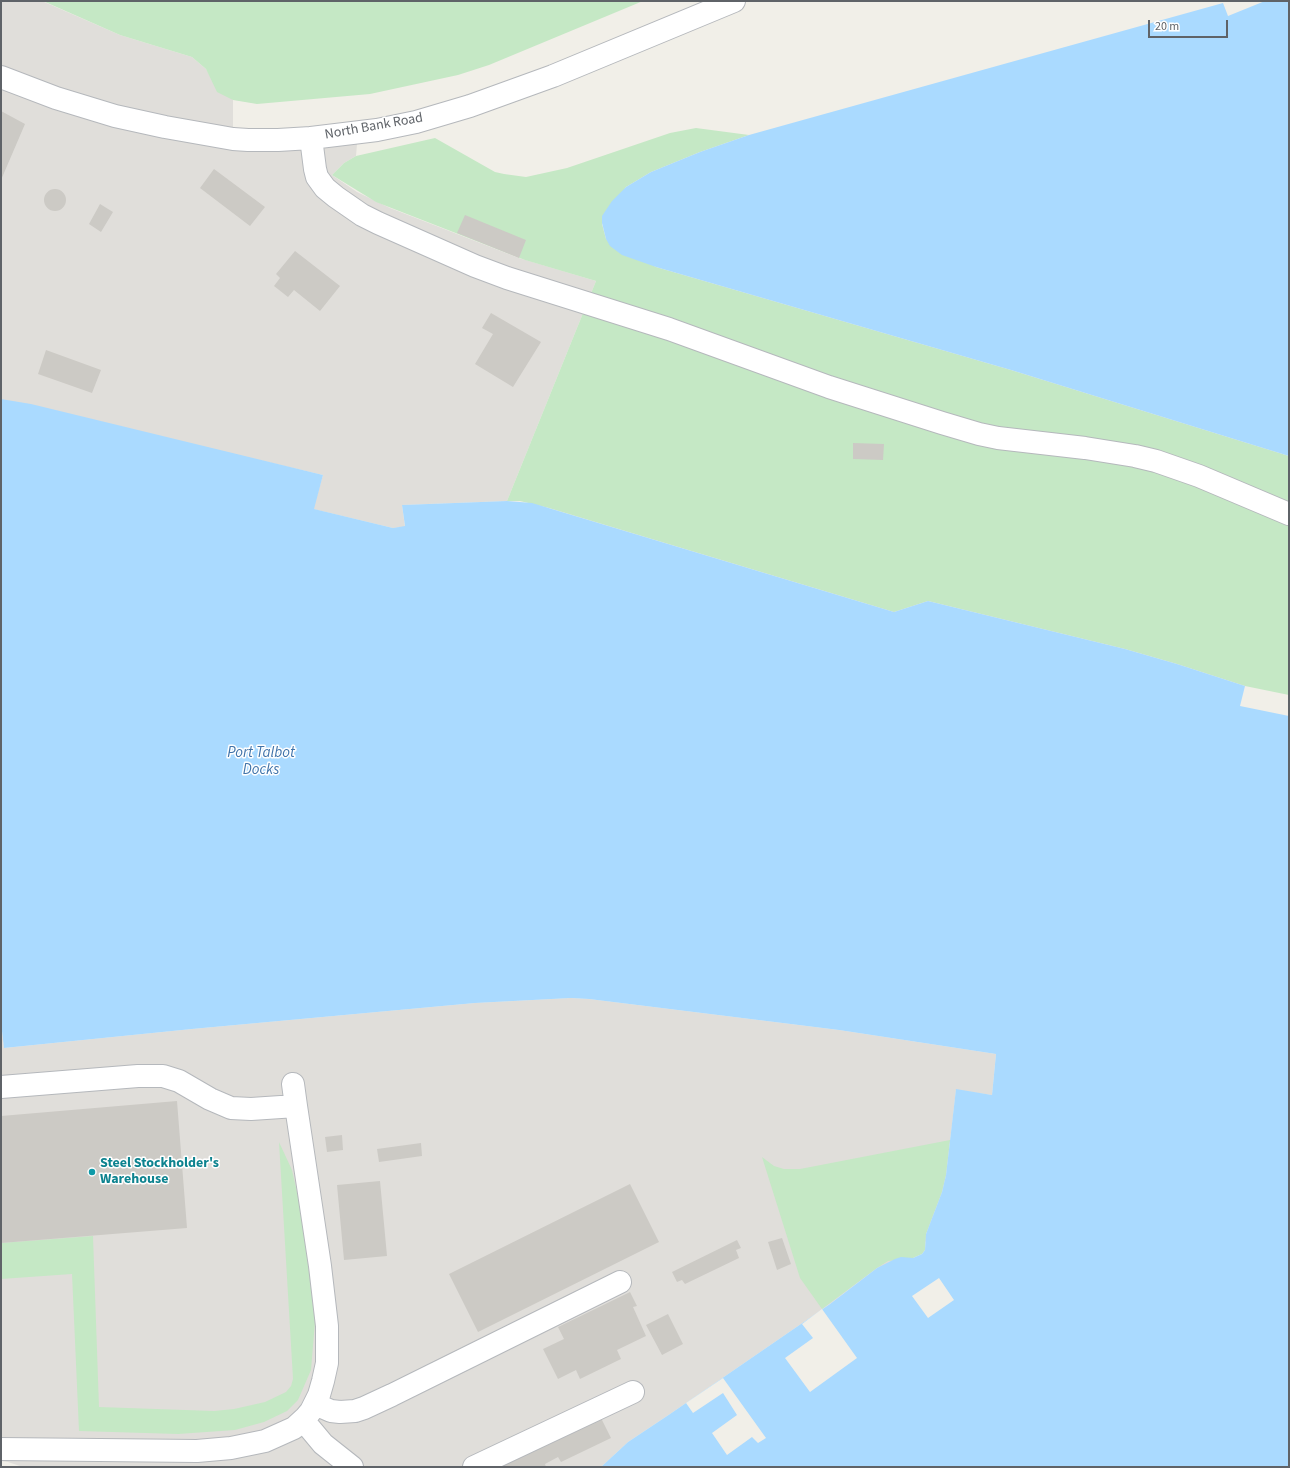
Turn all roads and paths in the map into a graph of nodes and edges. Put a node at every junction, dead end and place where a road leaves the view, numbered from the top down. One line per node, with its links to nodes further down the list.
1 (734, 1): 3 (street, North Bank Road)
2 (1, 77): 3 (street, North Bank Road)
3 (311, 138): 4 (street)
4 (1289, 514)
5 (293, 1084): 7 (street)
6 (1, 1087): 7 (street)
7 (296, 1106): 10 (street)
8 (620, 1282): 10 (street)
9 (633, 1392): 13 (street)
10 (309, 1412): 11 (street); 12 (street)
11 (1, 1449)
12 (352, 1467)
13 (474, 1467)

